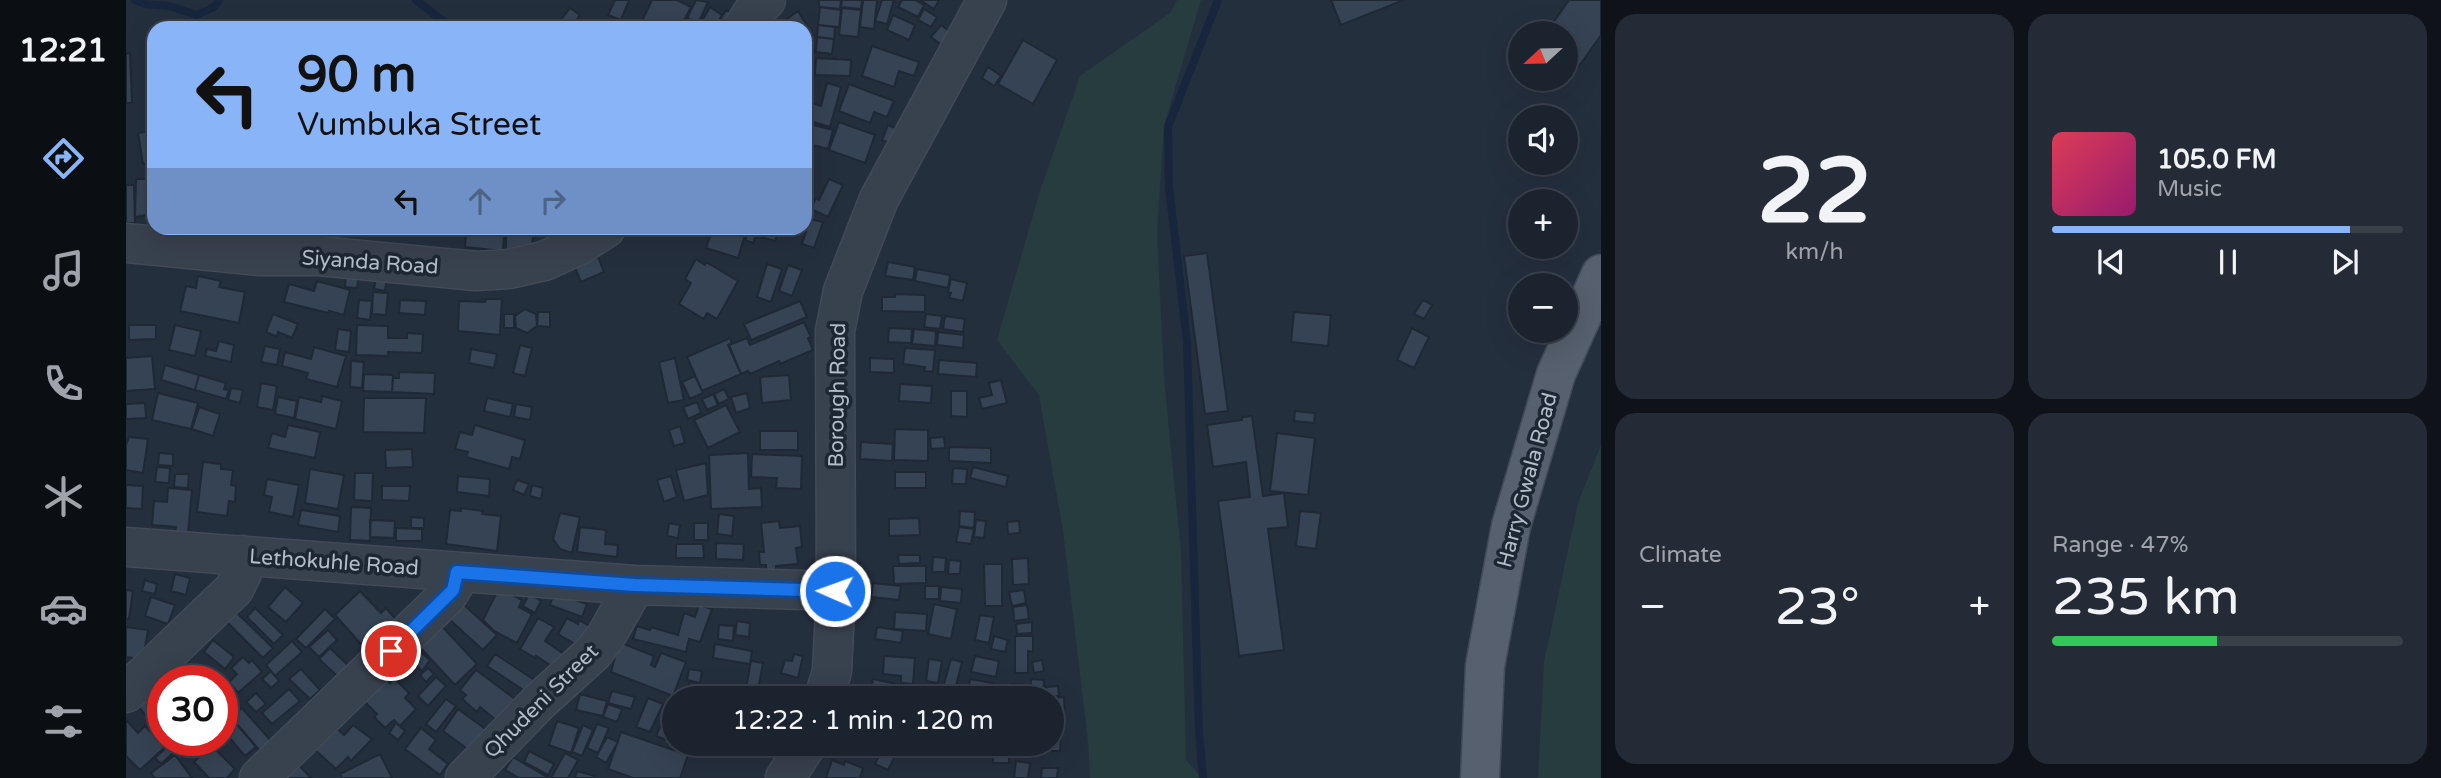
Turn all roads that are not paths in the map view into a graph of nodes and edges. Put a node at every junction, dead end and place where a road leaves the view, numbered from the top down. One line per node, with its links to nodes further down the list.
1 (987, 0): 9 (street, Borough Road)
2 (595, 235): 3 (street, Siyanda Road)
3 (126, 243)
4 (1601, 274): 16 (main road, Harry Gwala Road)
5 (126, 547): 6 (street, Lethokuhle Road)
6 (242, 555): 7 (street, Lethokuhle Road); 11 (street)
7 (457, 572): 8 (street, Lethokuhle Road); 13 (street)
8 (635, 585): 9 (street, Lethokuhle Road); 14 (street, Qhudeni Street)
9 (835, 591): 10 (street, Borough Road)
10 (828, 686)
11 (126, 693)
12 (799, 756): 15 (street)
13 (259, 778)
14 (465, 778)
15 (785, 778)
16 (1480, 778)

